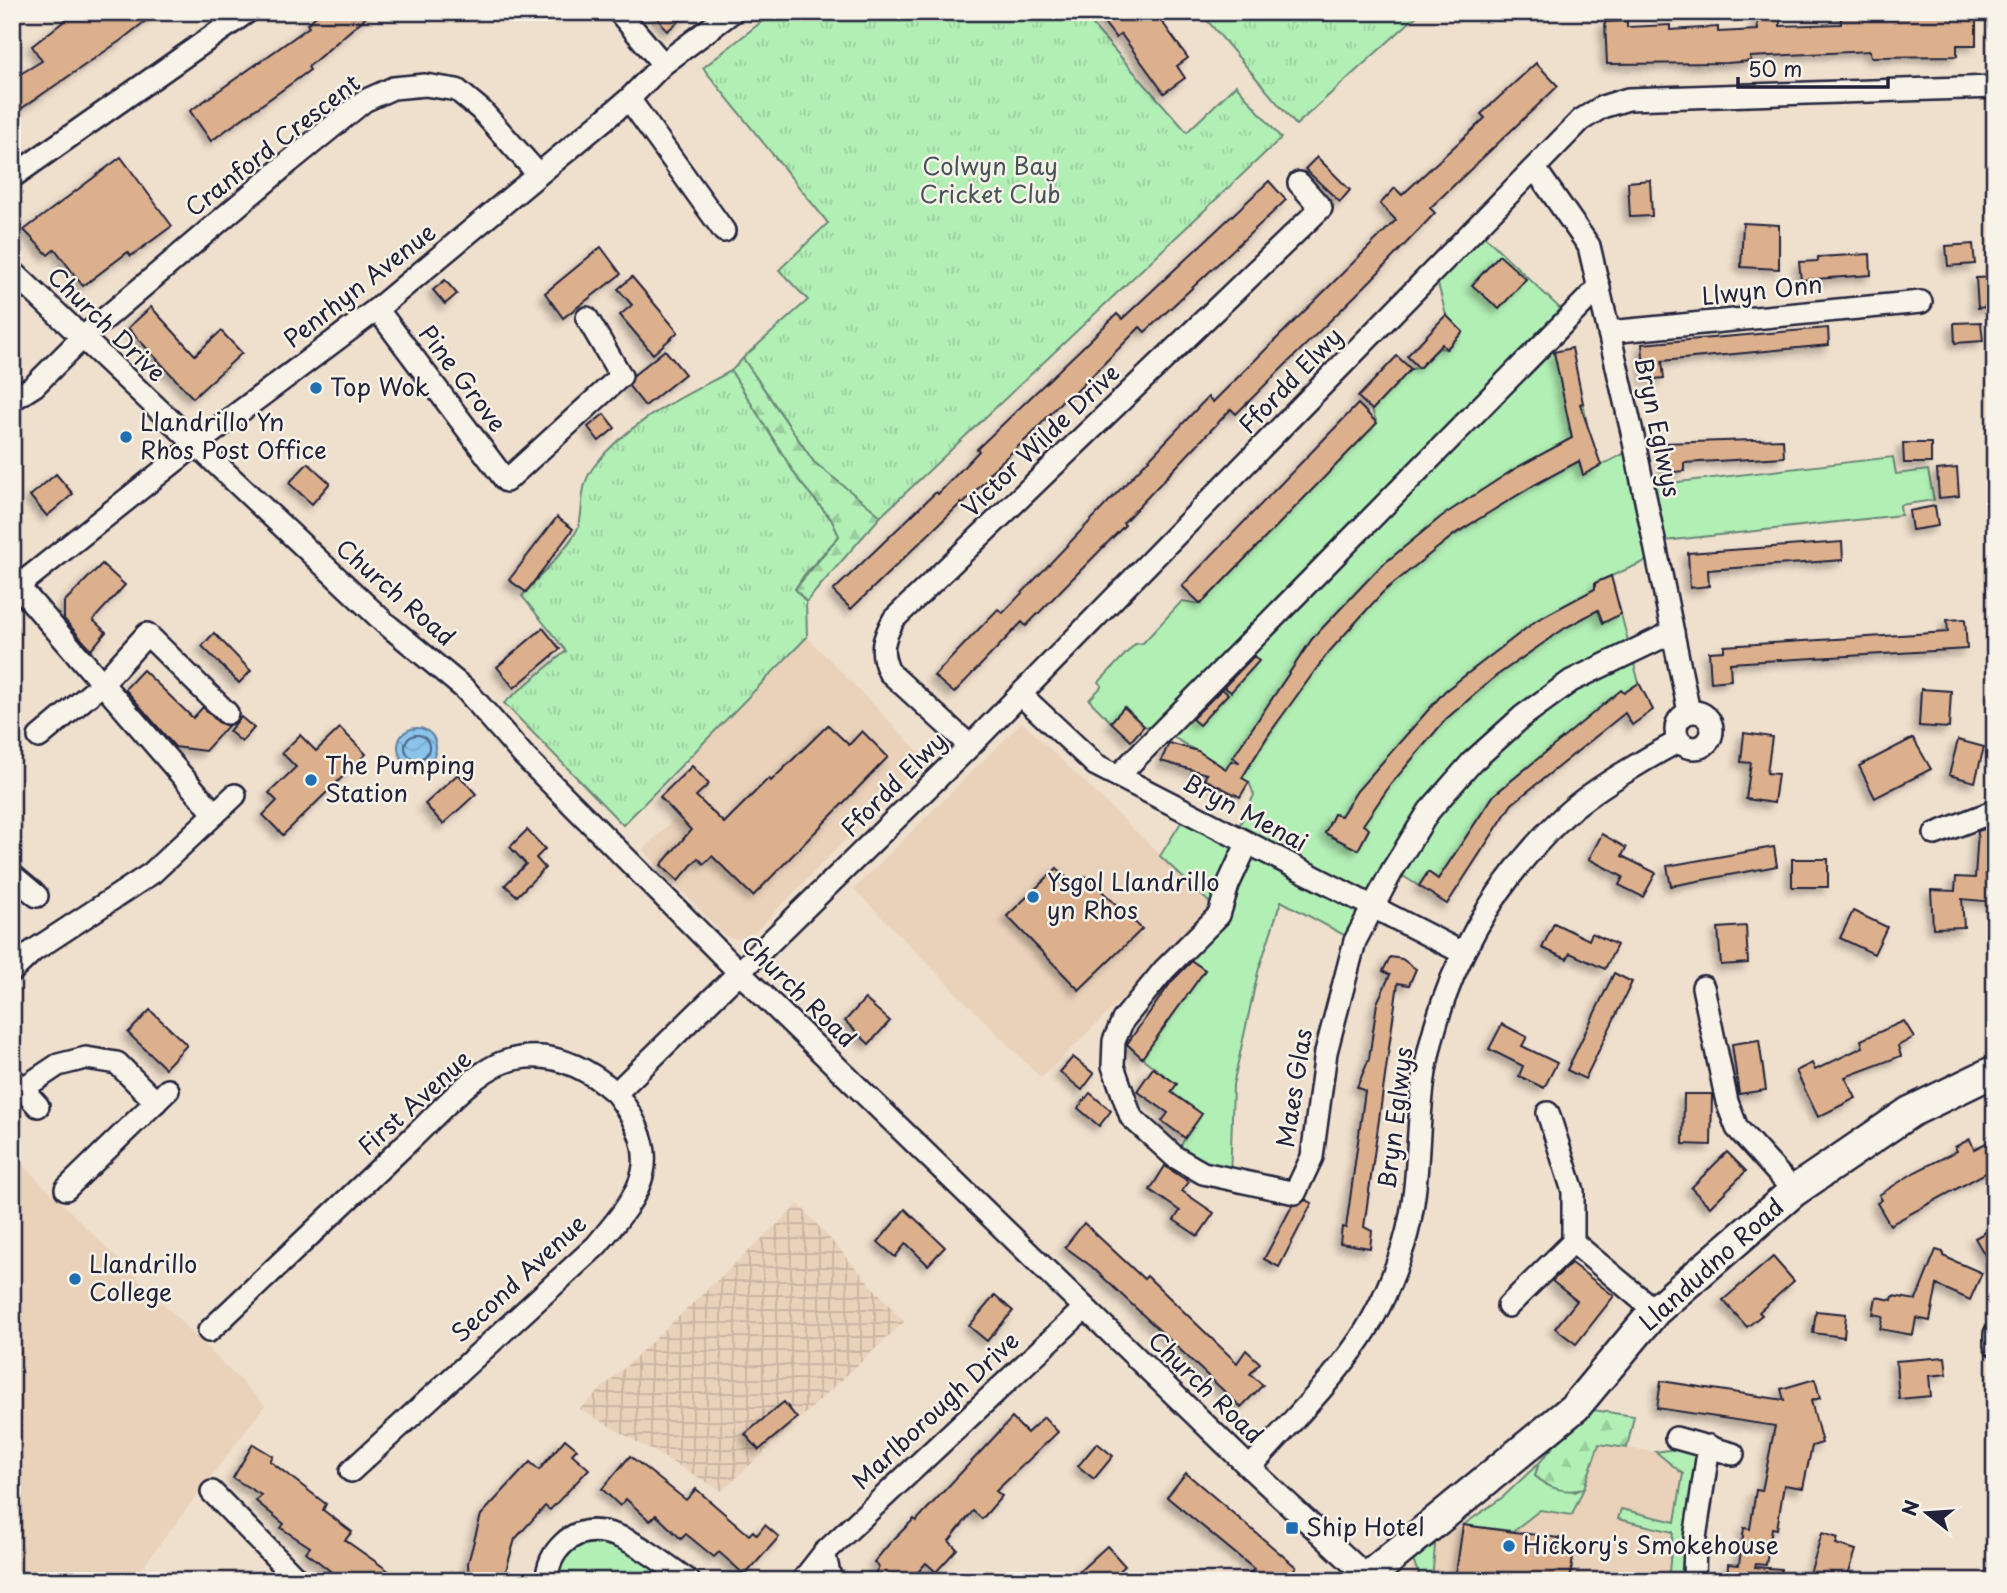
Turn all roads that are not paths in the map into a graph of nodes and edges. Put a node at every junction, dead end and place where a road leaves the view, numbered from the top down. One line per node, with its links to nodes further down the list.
1 (247, 12): 9 (street)
2 (619, 12): 4 (street)
3 (732, 12): 4 (street, Penrhyn Avenue)
4 (663, 64): 6 (street, Penrhyn Avenue)
5 (1995, 87): 7 (street, Ffordd Elwy)
6 (629, 99): 8 (street, Penrhyn Avenue); 11 (street)
7 (1536, 170): 13 (street, Bryn Eglwys); 24 (street, Ffordd Elwy)
8 (538, 174): 15 (street, Penrhyn Avenue); 18 (street, Cranford Crescent)
9 (12, 177)
10 (1299, 183): 29 (street, Victor Wilde Drive)
11 (724, 230)
12 (12, 271): 18 (street, Church Drive)
13 (1599, 287): 17 (street, Bryn Eglwys); 30 (street)
14 (1921, 302): 17 (street, Llwyn Onn)
15 (377, 309): 16 (street, Pine Grove); 20 (street, Penrhyn Avenue)
16 (587, 318)
17 (1609, 332): 22 (street, Bryn Eglwys)
18 (81, 339): 19 (street, Cranford Crescent); 20 (street, Church Drive)
19 (12, 400)
20 (194, 446): 21 (street, Penrhyn Avenue); 41 (street, Church Road)
21 (15, 589): 23 (street)
22 (1673, 632): 25 (street, Bryn Eglwys); 38 (street)
23 (101, 685): 26 (street); 27 (street); 33 (street)
24 (1021, 695): 29 (street, Ffordd Elwy); 30 (street, Bryn Menai)
25 (1689, 712): 28 (street); 28 (street)
26 (227, 713)
27 (38, 737)
28 (1679, 741): 39 (street, Bryn Eglwys)
29 (970, 746): 41 (street, Ffordd Elwy)
30 (1118, 776): 35 (street, Bryn Menai)
31 (235, 795): 33 (street)
32 (1995, 811): 34 (street)
33 (215, 814): 40 (street)
34 (1935, 834)
35 (1247, 844): 38 (street, Bryn Menai); 38 (street, Maes Glas)
36 (12, 875): 37 (street)
37 (37, 896)
38 (1371, 908): 39 (street, Bryn Menai)
39 (1463, 953): 60 (street, Bryn Eglwys)
40 (12, 971)
41 (741, 974): 45 (street); 52 (street, Church Road)
42 (1703, 987): 49 (street)
43 (1995, 1071): 49 (main road, Llandudno Road)
44 (17, 1084): 46 (street); 48 (street)
45 (616, 1093): 54 (street, First Avenue); 61 (street, Second Avenue)
46 (38, 1106)
47 (1548, 1113): 50 (street)
48 (66, 1189)
49 (1794, 1191): 53 (main road, Llandudno Road)
50 (1573, 1242): 51 (street); 53 (street)
51 (1508, 1306)
52 (1084, 1308): 60 (street, Church Road); 63 (street, Marlborough Drive)
53 (1655, 1311): 64 (main road, Llandudno Road)
54 (209, 1331)
55 (1995, 1334): 56 (street)
56 (1995, 1345)
57 (1675, 1438): 58 (street)
58 (1709, 1446): 59 (street); 70 (street)
59 (1733, 1454)
60 (1250, 1468): 64 (street, Church Road)
61 (351, 1471)
62 (212, 1492): 65 (street)
63 (824, 1553): 68 (street, Marlborough Drive); 69 (street)
64 (1365, 1579)
65 (299, 1581)
66 (547, 1581): 67 (street)
67 (689, 1581)
68 (802, 1581)
69 (831, 1581)
70 (1694, 1581)

